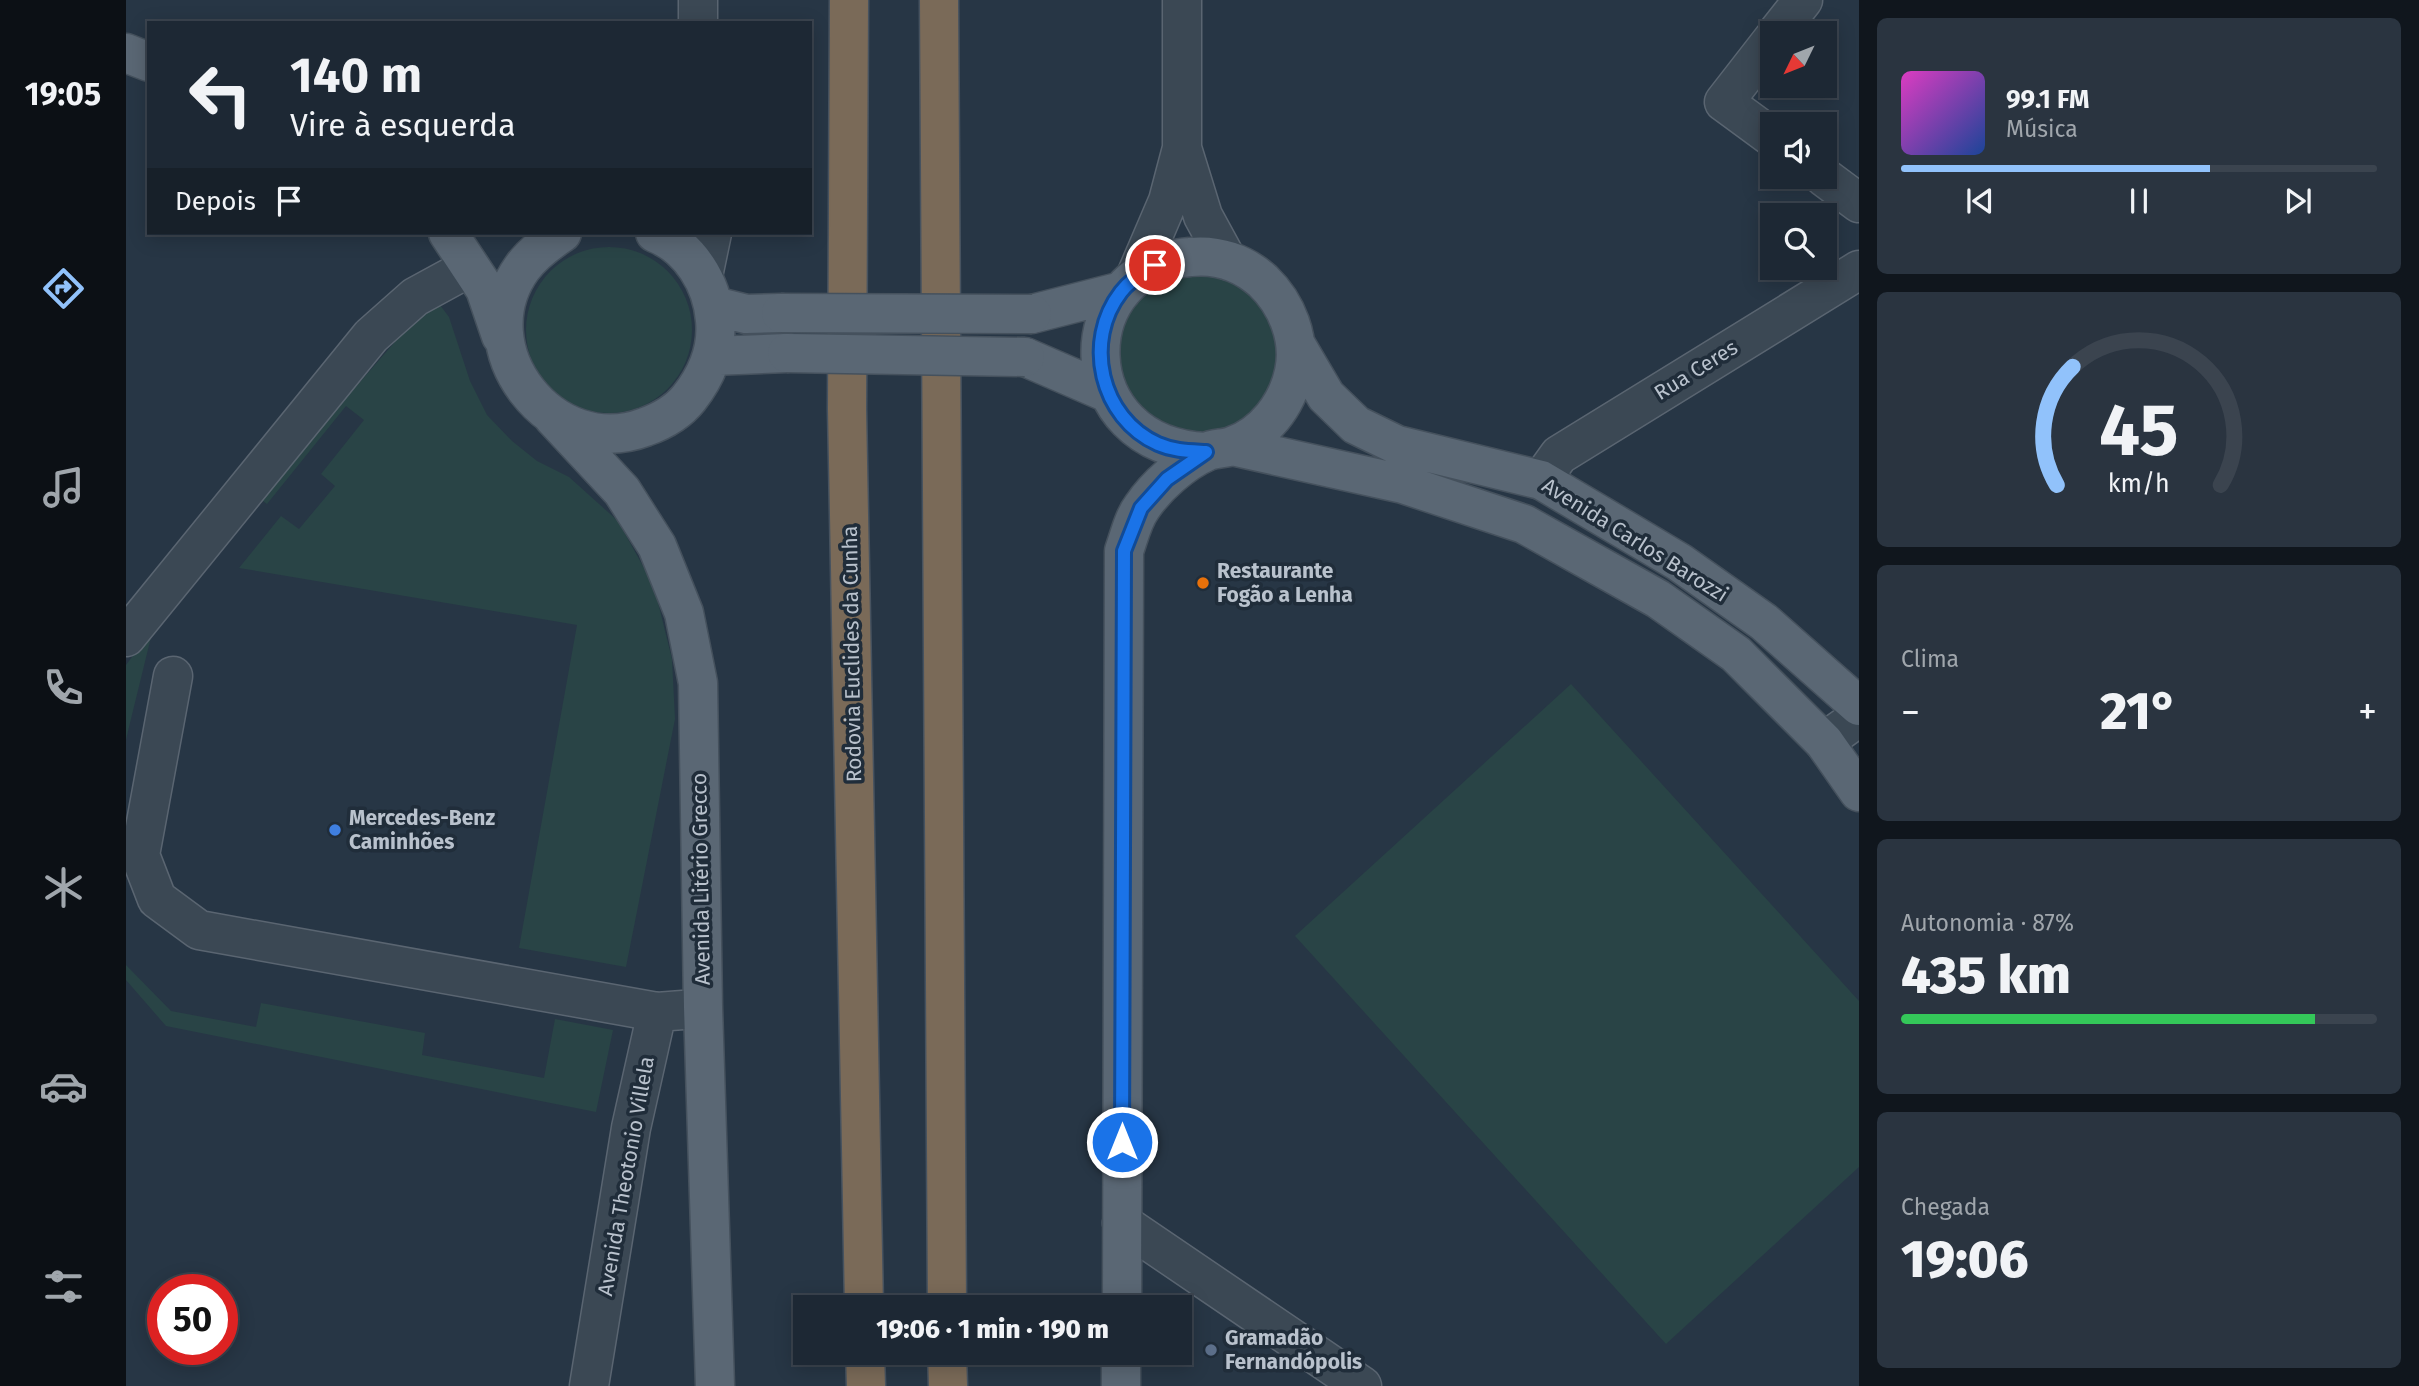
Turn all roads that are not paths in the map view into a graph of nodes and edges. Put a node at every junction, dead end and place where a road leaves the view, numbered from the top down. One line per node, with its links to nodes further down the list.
1 (698, 0): 6 (street)
2 (849, 0): 43 (highway, Rodovia Euclides da Cunha)
3 (939, 0): 44 (highway)
4 (1182, 0): 12 (street)
5 (1803, 0): 7 (street)
6 (698, 21)
7 (1786, 21)
8 (126, 53): 10 (main road)
9 (1760, 56): 11 (street)
10 (147, 61)
11 (1760, 128)
12 (1182, 148): 19 (street); 22 (street)
13 (1837, 187): 14 (street)
14 (1859, 203)
15 (449, 235): 20 (main road, Avenida Litério Grecco)
16 (559, 235): 25 (main road)
17 (658, 235): 23 (main road)
18 (712, 235): 23 (street)
19 (1227, 260): 22 (main road); 24 (main road)
20 (470, 267): 25 (main road, Avenida Litério Grecco); 34 (street)
21 (1859, 270): 30 (street, Rua Ceres)
22 (1128, 284): 23 (main road, bridge); 27 (main road)
23 (708, 291): 26 (main road)
24 (1296, 345): 29 (main road); 30 (main road, Avenida Carlos Barozzi)
25 (506, 350): 28 (main road, Avenida Litério Grecco)
26 (713, 356): 27 (main road, bridge); 28 (main road)
27 (1108, 393): 29 (main road)
28 (553, 417): 40 (main road, Avenida Litério Grecco)
29 (1219, 449): 31 (main road, Avenida Carlos Barozzi); 42 (main road)
30 (1541, 480): 31 (main road); 32 (main road, Avenida Carlos Barozzi)
31 (1524, 524): 33 (main road, Avenida Carlos Barozzi)
32 (1679, 562): 33 (main road); 36 (main road, Avenida Carlos Barozzi)
33 (1658, 599): 38 (main road, Avenida Carlos Barozzi)
34 (126, 637)
35 (173, 676): 41 (street)
36 (1859, 706)
37 (1859, 717): 38 (street)
38 (1824, 742): 39 (main road, Avenida Carlos Barozzi)
39 (1859, 792)
40 (703, 1007): 41 (street); 50 (main road, Avenida Litério Grecco)
41 (657, 1012): 49 (street, Avenida Theotonio Villela)
42 (1122, 1223): 45 (main road); 54 (street)
43 (864, 1295)
44 (947, 1295)
45 (1122, 1295)
46 (865, 1365): 51 (highway)
47 (947, 1365): 52 (highway)
48 (1121, 1365): 53 (main road)
49 (589, 1386)
50 (715, 1386)
51 (866, 1386)
52 (948, 1386)
53 (1121, 1386)
54 (1362, 1386)

